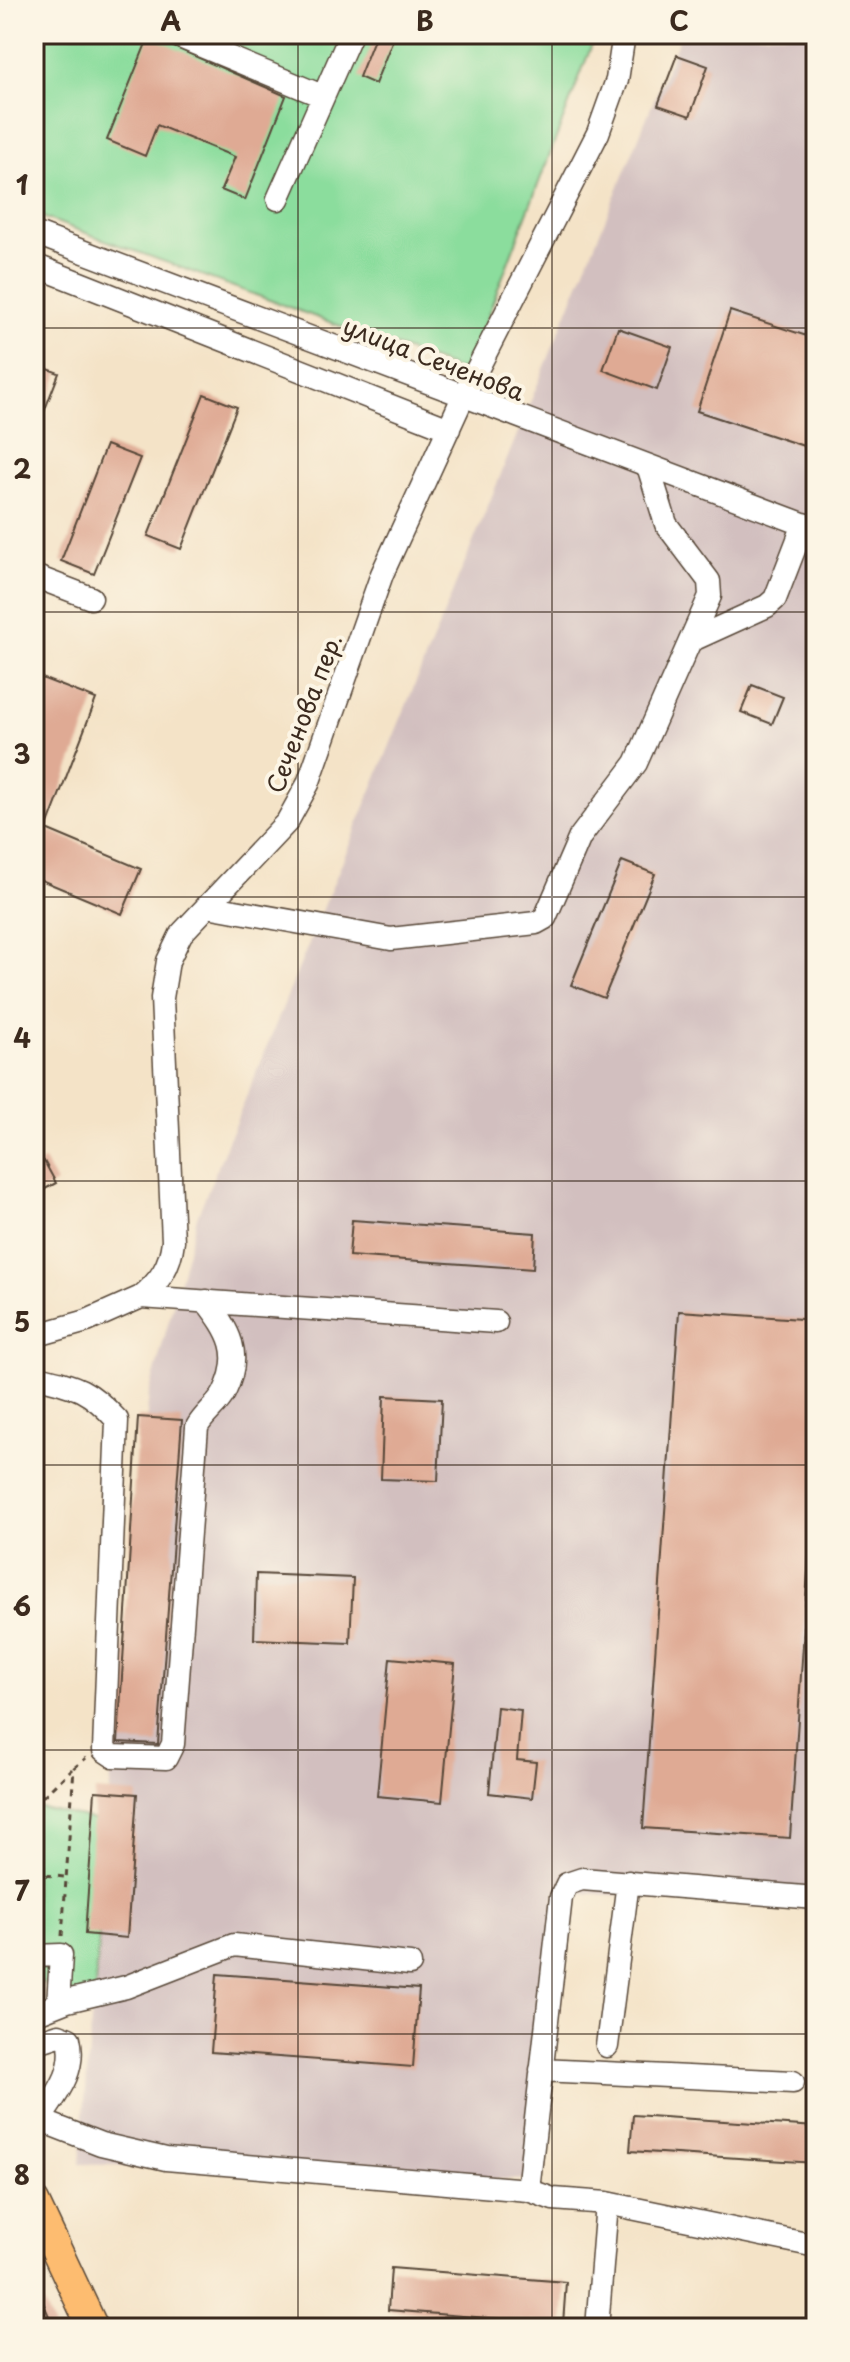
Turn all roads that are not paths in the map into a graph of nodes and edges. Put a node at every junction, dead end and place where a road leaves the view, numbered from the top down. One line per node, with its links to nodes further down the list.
1 (173, 34): 4 (street)
2 (351, 34): 4 (street)
3 (624, 34): 8 (street, Сеченова пер.)
4 (322, 96): 5 (street)
5 (278, 199)
6 (34, 233): 8 (street, улица Сеченова)
7 (34, 265): 9 (street)
8 (463, 397): 9 (street, Сеченова пер.); 10 (street, улица Сеченова)
9 (449, 429): 15 (street, Сеченова пер.)
10 (648, 466): 11 (street, улица Сеченова); 14 (street)
11 (810, 527): 14 (street)
12 (34, 576): 13 (street)
13 (91, 598)
14 (690, 641): 15 (street)
15 (207, 906): 16 (street, Сеченова пер.)
16 (141, 1297): 17 (street); 19 (street)
17 (206, 1301): 18 (street); 20 (street)
18 (496, 1322)
19 (34, 1336)
20 (34, 1376)
21 (628, 1882): 22 (street); 28 (street); 29 (street)
22 (816, 1898)
23 (34, 1956): 25 (street)
24 (410, 1964): 25 (street)
25 (58, 2004): 26 (street)
26 (34, 2014)
27 (34, 2043): 31 (street)
28 (607, 2046)
29 (541, 2070): 30 (street); 32 (street)
30 (793, 2082)
31 (37, 2119): 32 (street)
32 (528, 2190): 34 (street)
33 (34, 2202): 36 (highway)
34 (607, 2203): 35 (street); 37 (street)
35 (816, 2246)
36 (93, 2328)
37 (597, 2328)

